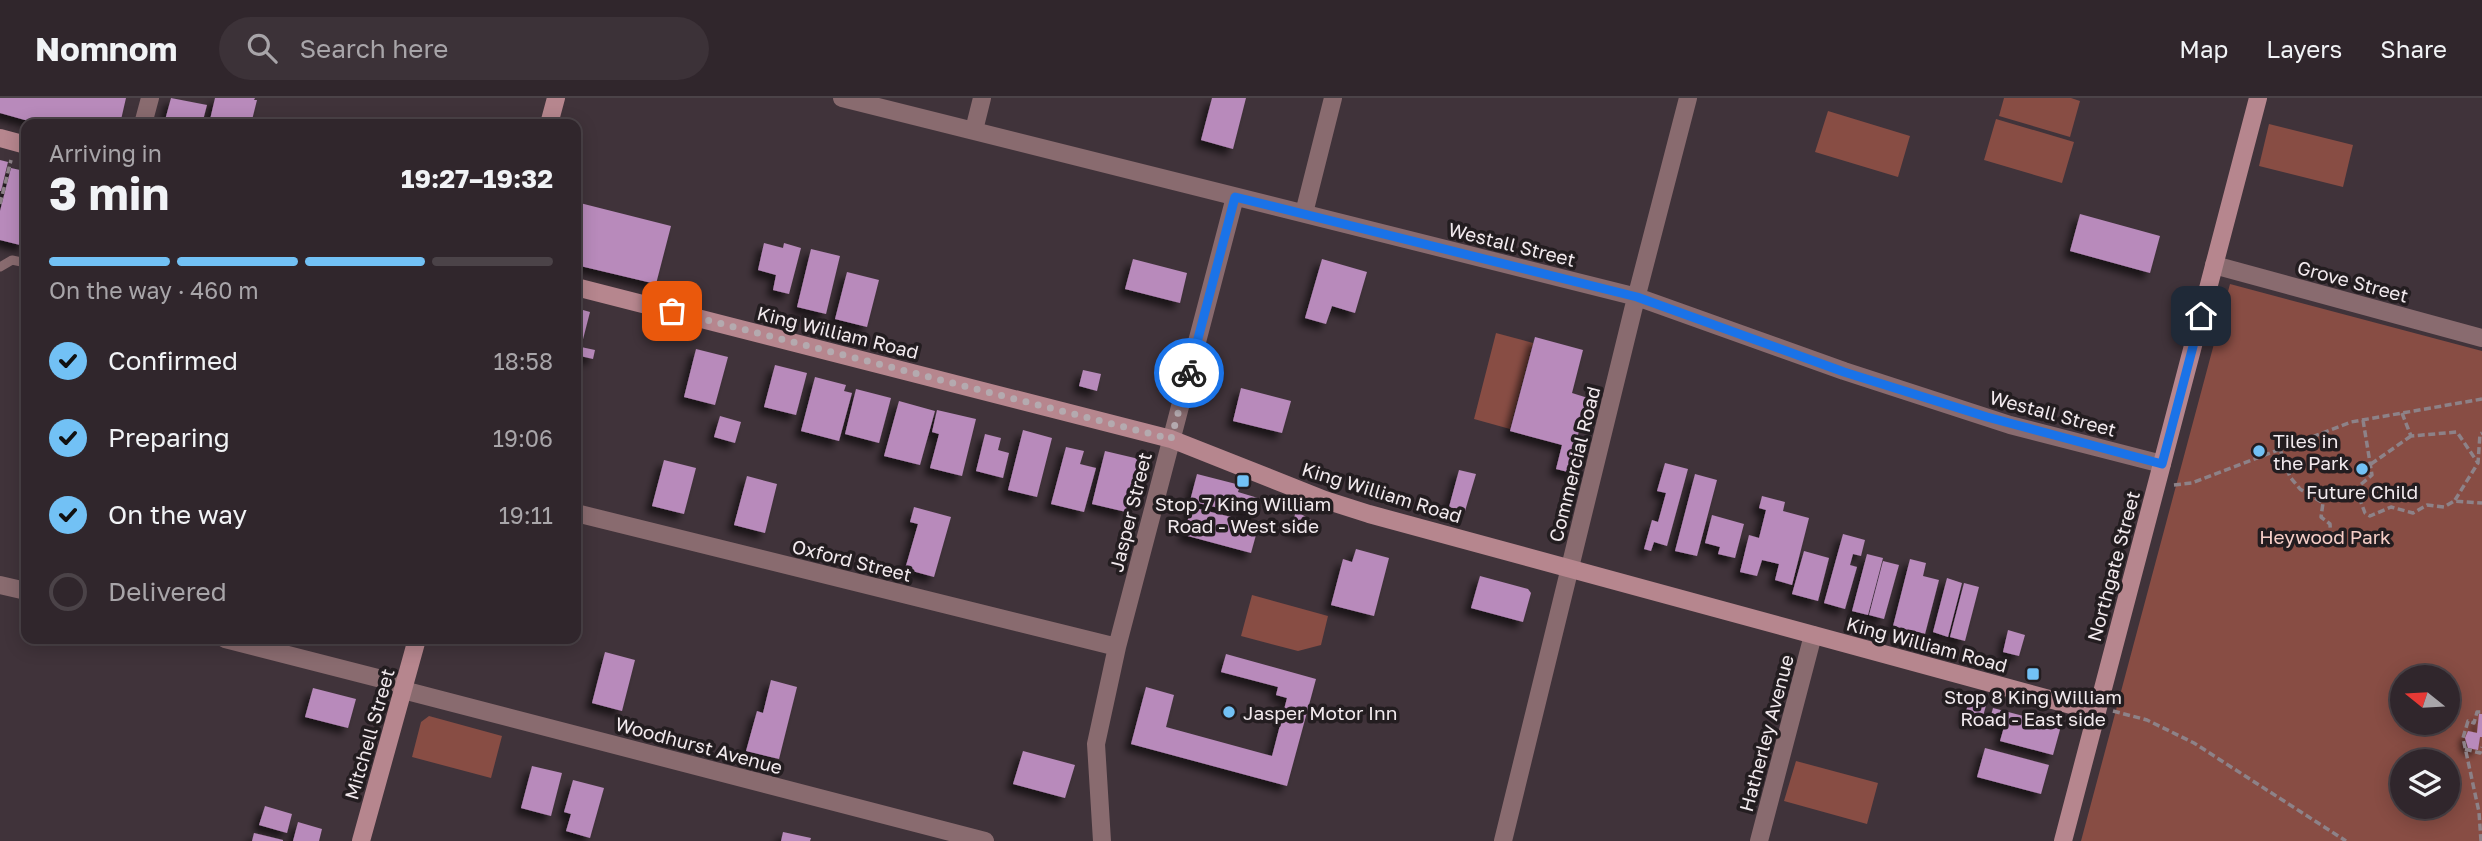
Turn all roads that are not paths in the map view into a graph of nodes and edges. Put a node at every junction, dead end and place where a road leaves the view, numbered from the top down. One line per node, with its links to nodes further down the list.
1 (150, 98): 8 (street)
2 (556, 98): 9 (main road)
3 (842, 98): 10 (street, Westall Street)
4 (982, 98): 10 (street)
5 (1333, 98): 14 (street)
6 (1688, 98): 19 (street, Commercial Road)
7 (2258, 98): 16 (main road, Northgate Street)
8 (144, 119)
9 (550, 119)
10 (974, 130): 13 (street, Westall Street)
11 (0, 138): 12 (main road)
12 (21, 144)
13 (1235, 197): 14 (street, Westall Street); 21 (street, Jasper Street)
14 (1304, 213): 19 (street, Westall Street)
15 (21, 262): 17 (lane)
16 (2214, 265): 20 (street, Grove Street); 22 (main road, Northgate Street)
17 (0, 267)
18 (581, 288): 21 (main road, King William Road)
19 (1637, 297): 22 (street, Westall Street); 24 (street, Commercial Road)
20 (2482, 338)
21 (1171, 439): 24 (main road, King William Road); 30 (street, Jasper Street)
22 (2162, 464): 32 (main road, Northgate Street)
23 (581, 514): 30 (street, Oxford Street)
24 (1571, 567): 27 (main road, King William Road); 36 (street, Commercial Road)
25 (0, 584): 26 (street)
26 (21, 590)
27 (1813, 635): 32 (main road, King William Road); 37 (street, Hatherley Avenue)
28 (244, 644): 31 (street, Woodhurst Avenue)
29 (416, 644): 31 (main road, Mitchell Street)
30 (1117, 647): 35 (street, Jasper Street)
31 (405, 687): 33 (main road, Mitchell Street); 34 (street, Woodhurst Avenue)
32 (2097, 711): 38 (main road, Northgate Street)
33 (361, 841)
34 (985, 841)
35 (1102, 841)
36 (1503, 841)
37 (1759, 841)
38 (2063, 841)

